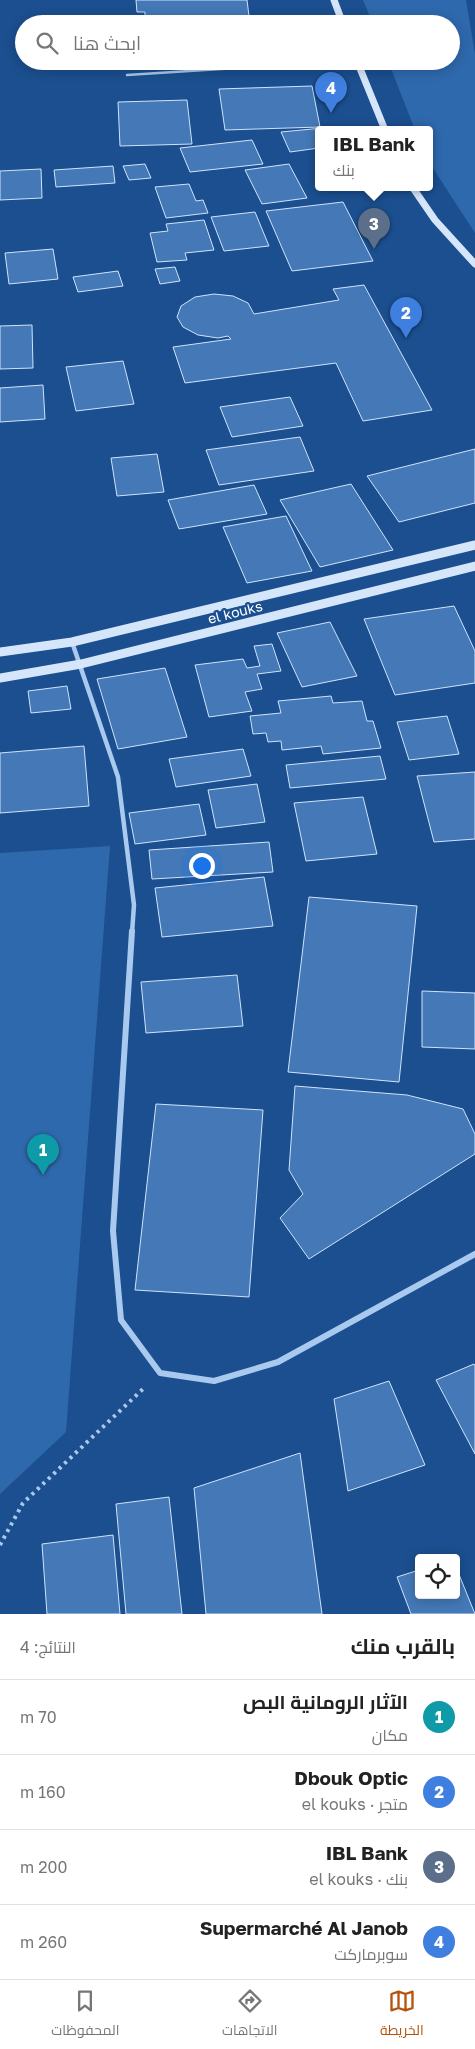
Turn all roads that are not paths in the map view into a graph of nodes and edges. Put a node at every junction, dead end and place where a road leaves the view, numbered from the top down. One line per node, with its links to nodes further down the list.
1 (334, 0): 2 (main road)
2 (340, 15)
3 (204, 70): 5 (lane)
4 (361, 70): 6 (main road)
5 (127, 75)
6 (384, 126)
7 (415, 191): 8 (main road)
8 (475, 264)
9 (475, 544): 11 (main road, el kouks)
10 (475, 566): 13 (main road, el kouks)
11 (72, 642): 12 (main road, el kouks); 13 (street)
12 (0, 652)
13 (81, 664): 14 (main road, el kouks); 15 (street)
14 (0, 678)
15 (475, 1254)

